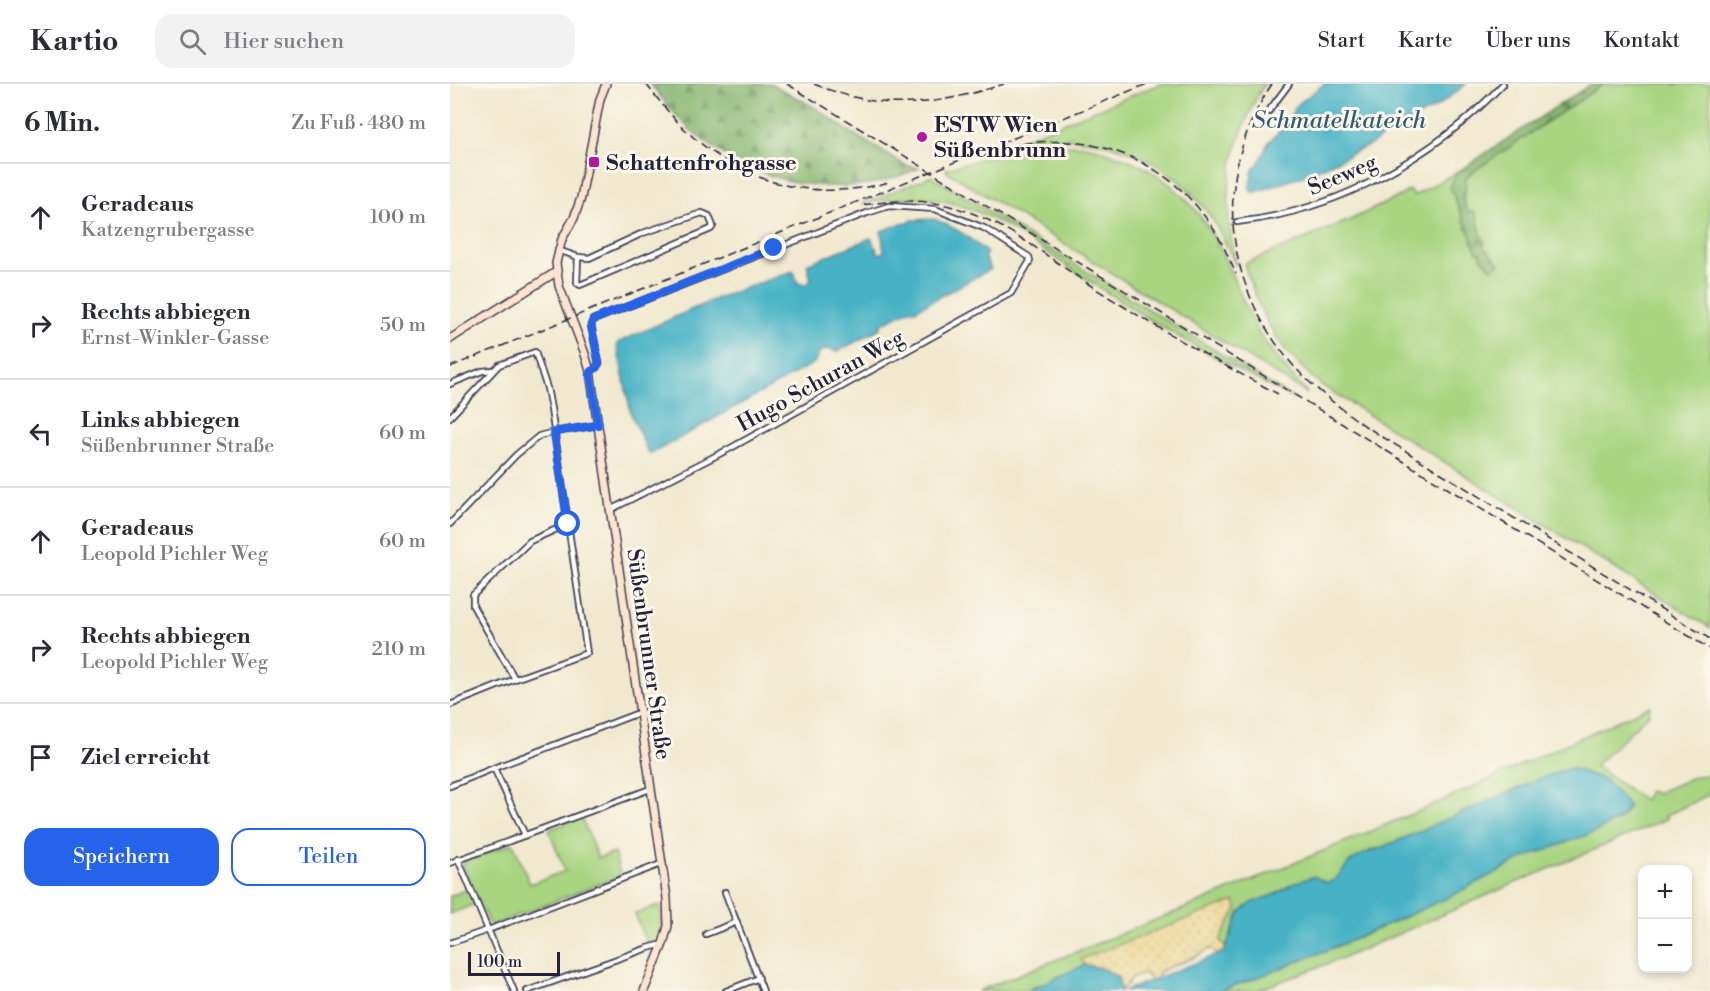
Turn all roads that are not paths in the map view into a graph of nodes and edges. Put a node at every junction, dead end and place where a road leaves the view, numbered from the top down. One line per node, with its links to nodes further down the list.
1 (605, 84): 6 (street)
2 (1289, 84): 4 (street)
3 (1503, 84): 5 (street, Seeweg)
4 (1268, 112)
5 (1238, 222)
6 (558, 250): 7 (street); 8 (street)
7 (578, 257): 7 (street)
8 (556, 272): 9 (street); 11 (street, Süßenbrunner Straße)
9 (450, 339)
10 (493, 370): 12 (street); 13 (street); 15 (street)
11 (590, 372): 14 (street, Süßenbrunner Straße); 16 (street, Hugo Schuran Weg)
12 (450, 384)
13 (450, 417)
14 (598, 425): 15 (street); 16 (street, Süßenbrunner Straße)
15 (554, 432): 17 (street); 18 (street)
16 (610, 510): 21 (street, Süßenbrunner Straße)
17 (450, 524)
18 (568, 524): 19 (street); 19 (street)
19 (515, 679): 20 (street)
20 (450, 705)
21 (640, 712): 22 (street); 24 (street, Süßenbrunner Straße)
22 (494, 768): 23 (street); 25 (street)
23 (450, 786)
24 (650, 789): 25 (street); 28 (street, Süßenbrunner Straße)
25 (525, 835): 26 (street)
26 (458, 860): 27 (street); 31 (street)
27 (450, 863)
28 (661, 864): 31 (street); 34 (street, Süßenbrunner Straße)
29 (725, 892): 30 (street)
30 (737, 922): 32 (street); 35 (street)
31 (488, 930): 33 (street); 36 (street)
32 (706, 934)
33 (450, 943)
34 (663, 944): 37 (street); 38 (street, Süßenbrunner Straße)
35 (759, 978): 39 (street); 40 (street)
36 (514, 991)
37 (527, 991)
38 (644, 991)
39 (726, 991)
40 (763, 991)

